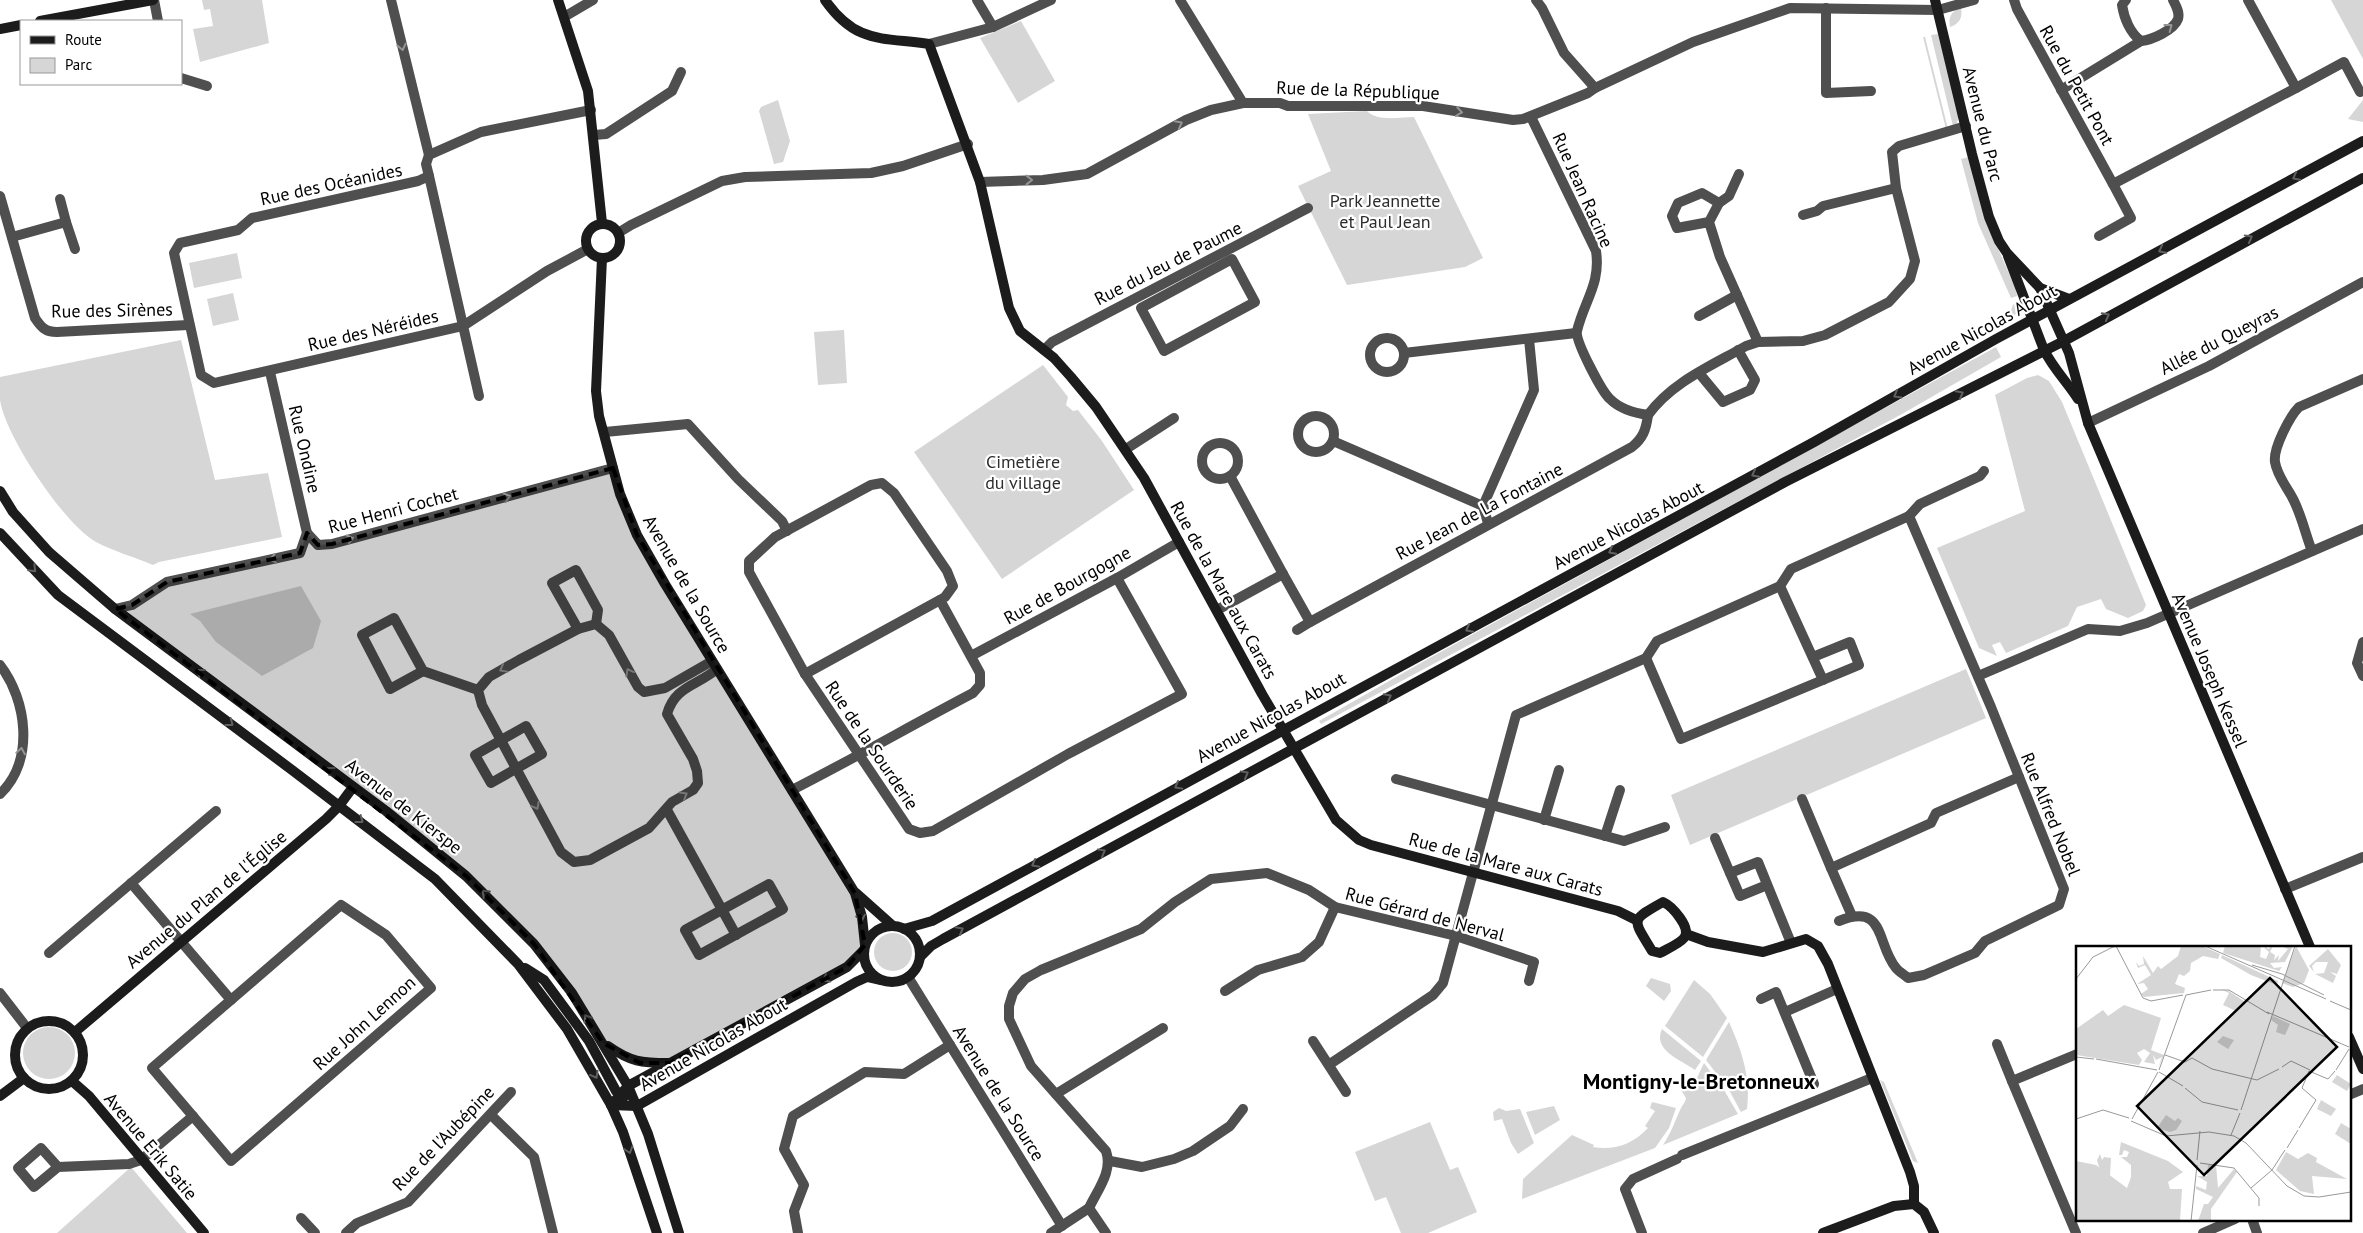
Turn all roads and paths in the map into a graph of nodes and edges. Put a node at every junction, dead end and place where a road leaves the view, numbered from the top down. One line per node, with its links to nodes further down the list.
1 (153, 0): 15 (main road); 20 (street)
2 (391, 0): 41 (street, Rue des Océanides, one-way to 41)
3 (558, 0): 18 (main road)
4 (593, 0): 18 (street)
5 (825, 0): 25 (main road)
6 (977, 0): 22 (street)
7 (1051, 0): 22 (street)
8 (1180, 0): 34 (street)
9 (1536, 0): 29 (street)
10 (1974, 0): 16 (street)
11 (2014, 0): 31 (street, Rue du Petit Pont)
12 (2126, 0): 24 (street)
13 (2172, 0): 24 (street, one-way to 13)
14 (2248, 0): 30 (street)
15 (120, 3): 19 (main road)
16 (1936, 5): 17 (street, Rue de la République); 37 (main road, Avenue du Parc)
17 (1826, 8): 29 (street, Rue de la République); 32 (street)
18 (564, 17): 35 (main road)
19 (44, 20)
20 (158, 20)
21 (20, 25): 23 (main road)
22 (992, 27): 25 (street)
23 (0, 29)
24 (2141, 41): 31 (street)
25 (929, 44): 40 (main road, Rue de la Mare aux Carats)
26 (681, 72): 38 (street)
27 (182, 78): 28 (street)
28 (207, 86)
29 (1595, 88): 36 (street, Rue de la République)
30 (2296, 88): 33 (street); 46 (street)
31 (2061, 90): 46 (street, Rue du Petit Pont)
32 (1871, 91)
33 (2360, 92)
34 (1243, 103): 36 (street, Rue de la République, one-way to 36); 45 (street, Rue de la République, one-way to 34)
35 (591, 110): 38 (main road); 41 (street)
36 (1531, 117): 73 (street, Rue Jean Racine)
37 (1966, 126): 47 (street); 61 (main road, Avenue du Parc)
38 (594, 135): 55 (main road)
39 (2363, 141): 67 (main road, Avenue Nicolas About, one-way to 67)
40 (968, 144): 45 (main road, Rue de la Mare aux Carats); 56 (street)
41 (429, 155): 43 (street, Rue des Océanides)
42 (1739, 174): 50 (street)
43 (429, 176): 71 (street, Rue des Océanides); 72 (street, Rue des Océanides)
44 (2363, 178): 75 (main road, Avenue Nicolas About, one-way to 44)
45 (980, 182): 77 (main road, Rue de la Mare aux Carats)
46 (2113, 184): 57 (street, Rue du Petit Pont)
47 (1896, 188): 52 (street); 76 (street)
48 (0, 196): 58 (street, Rue des Sirènes)
49 (60, 199): 53 (street)
50 (1719, 203): 54 (street); 54 (street)
51 (1308, 208): 77 (street, Rue du Jeu de Paume)
52 (1803, 215)
53 (66, 222): 58 (street); 59 (street)
54 (1709, 222): 66 (street)
55 (602, 224): 56 (main road); 60 (main road)
56 (618, 233): 62 (main road)
57 (2099, 236)
58 (12, 237): 71 (street, Rue des Sirènes)
59 (74, 249)
60 (588, 249): 62 (main road); 72 (street, Rue des Néréides)
61 (2007, 253): 65 (main road, Avenue du Parc); 70 (main road, Avenue du Parc)
62 (602, 258): 89 (main road, Avenue de la Source)
63 (1232, 259): 63 (street)
64 (2363, 282): 88 (street, Allée du Queyras)
65 (2040, 288): 67 (main road, Avenue du Parc); 68 (main road, Avenue du Parc)
66 (1737, 295): 69 (street); 76 (street)
67 (2069, 299): 68 (main road, Avenue Nicolas About)
68 (2051, 309): 70 (main road, Avenue Nicolas About); 75 (main road, Avenue Joseph Kessel)
69 (1699, 316)
70 (2031, 320): 79 (main road, Avenue Joseph Kessel); 130 (main road, Avenue Nicolas About, one-way to 130)
71 (188, 325): 81 (street, Rue des Néréides)
72 (463, 326): 81 (street, Rue des Néréides); 84 (street, Rue des Océanides)
73 (1576, 334): 74 (street); 86 (street)
74 (1529, 339): 80 (street); 96 (street)
75 (2064, 340): 79 (main road, Avenue Nicolas About); 85 (main road, Avenue Joseph Kessel)
76 (1758, 342): 78 (street)
77 (1044, 350): 91 (main road, Rue de la Mare aux Carats)
78 (1738, 350): 82 (street); 82 (street)
79 (2044, 350): 85 (main road, Avenue Joseph Kessel); 132 (main road, Avenue Nicolas About, one-way to 79)
80 (1404, 353)
81 (270, 372): 102 (street, Rue Ondine)
82 (1699, 373): 86 (street)
83 (2363, 379): 104 (street)
84 (479, 396)
85 (2082, 404): 88 (main road, Avenue Joseph Kessel)
86 (1648, 415): 98 (street, Rue Jean de La Fontaine)
87 (1174, 418): 91 (street)
88 (2088, 423): 111 (main road, Avenue Joseph Kessel)
89 (605, 432): 92 (main road, Avenue de la Source); 100 (street)
90 (1333, 441): 96 (street)
91 (1126, 449): 103 (main road, Rue de la Mare aux Carats)
92 (612, 468): 102 (street, Rue Henri Cochet, one-way to 92); 121 (main road, Avenue de la Source)
93 (1984, 470): 97 (street)
94 (1230, 476): 105 (street)
95 (0, 491): 109 (main road, Avenue de Kierspe)
96 (1483, 506): 98 (street)
97 (1909, 516): 107 (street); 124 (street, Rue Alfred Nobel)
98 (1488, 524): 112 (street, Rue Jean de La Fontaine)
99 (2363, 529): 104 (street)
100 (787, 531): 108 (street); 123 (street, Rue de la Sourderie)
101 (0, 533): 144 (main road, one-way to 144)
102 (307, 534): 109 (street, Rue Henri Cochet, one-way to 109)
103 (1179, 542): 106 (street, Rue de Bourgogne); 110 (main road, Rue de la Mare aux Carats)
104 (2312, 551): 111 (street)
105 (1283, 574): 110 (street); 112 (street)
106 (1117, 578): 117 (street, Rue de Bourgogne); 133 (street, Rue de la Sourderie)
107 (1780, 586): 118 (street); 119 (street)
108 (940, 600): 117 (street); 123 (street)
109 (115, 609): 138 (main road, Avenue de Kierspe, one-way to 109)
110 (1216, 610): 130 (main road, Rue de la Mare aux Carats)
111 (2169, 614): 124 (street); 157 (main road, Avenue Joseph Kessel)
112 (1310, 622): 115 (street, Rue Jean de La Fontaine)
113 (596, 624): 114 (street); 114 (street); 127 (street, one-way to 113)
114 (578, 629): 128 (street, one-way to 128)
115 (1297, 630)
116 (2363, 642): 125 (street)
117 (971, 656): 133 (street)
118 (1812, 657): 126 (street); 126 (street)
119 (1646, 658): 126 (street); 143 (street)
120 (0, 665): 141 (street, one-way to 120)
121 (715, 665): 127 (street); 129 (street); 139 (main road, Avenue de la Source)
122 (423, 671): 122 (street); 128 (street)
123 (805, 674): 133 (street, Rue de la Sourderie)
124 (1978, 676): 136 (street, Rue Alfred Nobel)
125 (2363, 676)
126 (1823, 680)
127 (665, 688): 129 (street)
128 (478, 690): 131 (street)
129 (672, 701): 145 (street, one-way to 129)
130 (1282, 730): 132 (main road, Rue de la Mare aux Carats); 165 (main road, Avenue Nicolas About, one-way to 165)
131 (501, 740): 134 (street); 134 (street); 134 (street)
132 (1293, 748): 153 (main road, Rue de la Mare aux Carats); 174 (main road, Avenue Nicolas About, one-way to 132)
133 (858, 754): 139 (street)
134 (516, 768): 145 (street, one-way to 145)
135 (1559, 770): 147 (street)
136 (2019, 777): 152 (street); 161 (street, Rue Alfred Nobel)
137 (1396, 779): 143 (street)
138 (353, 787): 144 (main road, Avenue du Plan de l'Église); 190 (main road, Avenue de Kierspe, one-way to 138)
139 (792, 790): 158 (main road, Avenue de la Source)
140 (1620, 790): 149 (street)
141 (0, 794)
142 (1802, 799): 152 (street)
143 (1490, 805): 147 (street); 153 (street)
144 (339, 806): 169 (main road, Avenue du Plan de l'Église); 175 (main road, one-way to 175)
145 (666, 810): 160 (street)
146 (216, 811): 155 (street)
147 (1544, 820): 149 (street)
148 (1665, 827): 149 (street)
149 (1605, 836)
150 (1715, 838): 154 (street)
151 (2363, 857): 157 (street)
152 (1831, 868): 161 (street)
153 (1473, 872): 162 (main road, Rue de la Mare aux Carats); 168 (street)
154 (1730, 873): 156 (street); 156 (street)
155 (132, 883): 169 (street); 173 (street)
156 (1767, 885): 170 (street)
157 (2285, 889): 171 (main road, Avenue Joseph Kessel)
158 (855, 893): 164 (main road, Avenue de la Source); 172 (main road, Avenue de la Source, one-way to 172)
159 (1335, 907): 168 (street, Rue Gérard de Nerval); 180 (street); 207 (street, Rue Gérard de Nerval)
160 (722, 910): 167 (street); 167 (street); 167 (street)
161 (1852, 916): 163 (street)
162 (1636, 920): 166 (main road); 166 (main road)
163 (1839, 921)
164 (893, 926): 165 (main road); 172 (main road, Avenue Nicolas About)
165 (904, 929): 174 (main road)
166 (1686, 934): 170 (main road)
167 (736, 935)
168 (1456, 936): 178 (street, Rue Gérard de Nerval); 195 (street)
169 (182, 941): 183 (street); 187 (main road, Avenue du Plan de l'Église)
170 (1791, 943): 179 (main road)
171 (2310, 946)
172 (865, 947): 177 (main road); 194 (main road, Avenue Nicolas About, one-way to 194)
173 (49, 953)
174 (920, 957): 176 (main road, Avenue Nicolas About)
175 (518, 964): 206 (main road); 210 (main road, one-way to 210)
176 (908, 977): 177 (main road, Avenue Nicolas About); 192 (street, Avenue de la Source)
177 (880, 980): 211 (main road, Avenue Nicolas About)
178 (1529, 980)
179 (1837, 989): 184 (street); 198 (main road)
180 (1225, 991)
181 (0, 993): 185 (street)
182 (1761, 999): 184 (street)
183 (231, 1000): 214 (street, Rue John Lennon); 214 (street, Rue John Lennon)
184 (1785, 1012): 201 (street)
185 (27, 1028): 187 (main road); 197 (main road)
186 (1163, 1028): 207 (street)
187 (75, 1032): 199 (main road)
188 (2350, 1039): 196 (main road)
189 (1313, 1041): 195 (street)
190 (603, 1043): 194 (main road); 202 (main road, Avenue de Kierspe)
191 (1997, 1044): 200 (street)
192 (950, 1045): 223 (street, Avenue de la Source); 230 (street)
193 (2076, 1054): 200 (street)
194 (670, 1063): 202 (main road, Avenue Nicolas About)
195 (1330, 1064): 205 (street)
196 (2363, 1069)
197 (24, 1078): 199 (main road); 209 (main road)
198 (1872, 1078): 218 (main road); 233 (street)
199 (72, 1081): 215 (main road, Avenue Erik Satie)
200 (2012, 1081): 236 (street)
201 (1814, 1084)
202 (628, 1086): 206 (main road, Avenue Nicolas About); 211 (main road, Avenue de Kierspe)
203 (2363, 1089): 208 (street)
204 (511, 1092): 213 (street, Rue de l'Aubépine)
205 (1346, 1092)
206 (620, 1094): 210 (main road, Avenue Nicolas About); 211 (main road)
207 (1056, 1094): 216 (street, Rue Gérard de Nerval)
208 (2350, 1095)
209 (0, 1096)
210 (611, 1104): 211 (main road, Avenue Nicolas About); 228 (main road, one-way to 228)
211 (637, 1106): 229 (main road, Avenue de Kierspe)
212 (1243, 1109): 216 (street)
213 (491, 1115): 226 (street, Rue de l'Aubépine); 227 (street)
214 (193, 1116): 215 (street)
215 (141, 1160): 217 (street); 224 (main road, Avenue Erik Satie)
216 (1110, 1161): 219 (street)
217 (58, 1167)
218 (1914, 1204): 234 (main road); 235 (main road)
219 (1089, 1208): 223 (street); 232 (street)
220 (301, 1218): 225 (street)
221 (2233, 1220): 237 (street)
222 (2252, 1220): 238 (street)
223 (1062, 1226): 231 (street)
224 (204, 1233)
225 (315, 1233)
226 (346, 1233)
227 (553, 1233)
228 (656, 1233)
229 (680, 1233)
230 (798, 1233)
231 (1051, 1233)
232 (1106, 1233)
233 (1642, 1233)
234 (1822, 1233)
235 (1934, 1233)
236 (2076, 1233)
237 (2203, 1233)
238 (2257, 1233)

